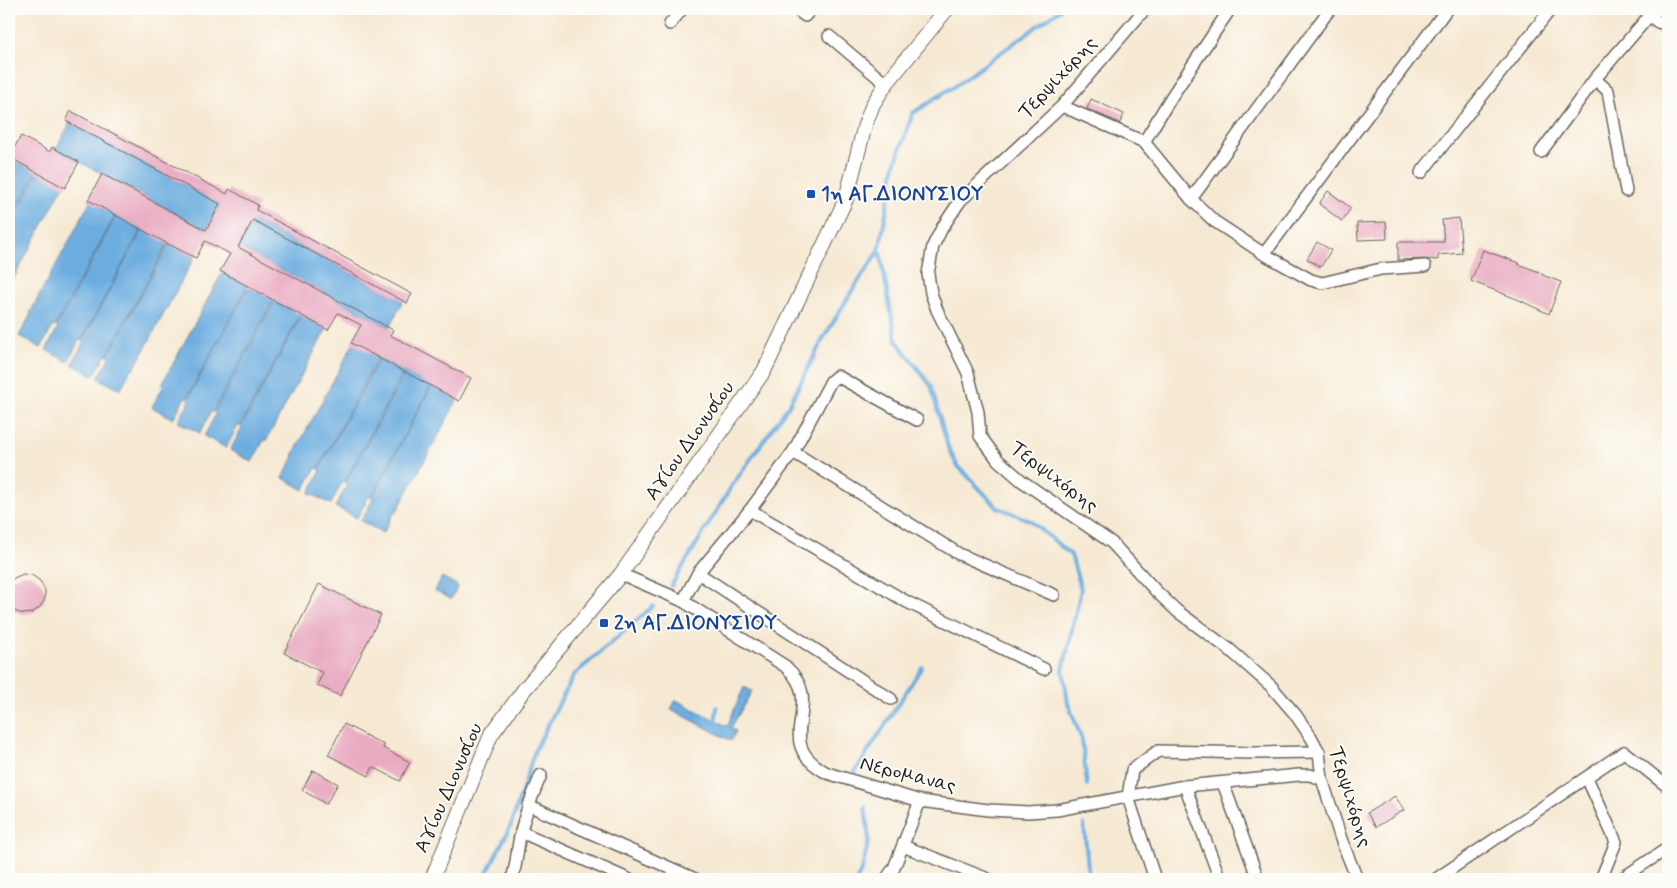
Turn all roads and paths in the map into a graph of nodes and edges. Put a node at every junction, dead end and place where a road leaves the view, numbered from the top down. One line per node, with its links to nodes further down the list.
1 (682, 9): 9 (street)
2 (947, 9): 13 (street, Αγίου Διονυσίου)
3 (1145, 9): 14 (street, Τερψιχόρης)
4 (1230, 9): 15 (street)
5 (1330, 9): 19 (street)
6 (1447, 9): 20 (street)
7 (1550, 9): 17 (street)
8 (1651, 11): 10 (street); 12 (street)
9 (670, 24)
10 (1668, 25)
11 (829, 36): 13 (street)
12 (1595, 79): 16 (street); 18 (street)
13 (886, 84): 26 (street, Αγίου Διονυσίου)
14 (1062, 106): 15 (street); 31 (street, Τερψιχόρης)
15 (1144, 142): 19 (street)
16 (1541, 152)
17 (1421, 173)
18 (1626, 192)
19 (1191, 200): 20 (street)
20 (1264, 254): 21 (street)
21 (1425, 266)
22 (917, 420): 23 (street)
23 (793, 452): 24 (street); 27 (street)
24 (750, 510): 25 (street); 29 (street)
25 (698, 573): 28 (street); 30 (street)
26 (620, 574): 28 (street, Νερομανας); 44 (street, Αγίου Διονυσίου)
27 (1054, 595)
28 (683, 601): 39 (street, Νερομανας)
29 (1044, 669)
30 (891, 700)
31 (1319, 752): 34 (street, Τερψιχόρης); 38 (street)
32 (542, 775): 40 (street)
33 (1587, 778): 37 (street); 54 (street); 55 (street)
34 (1322, 779): 35 (street, Νερομανας); 53 (street, Τερψιχόρης)
35 (1223, 782): 36 (street, Νερομανας); 52 (street)
36 (1184, 786): 38 (street, Νερομανας); 51 (street)
37 (1668, 787)
38 (1128, 797): 39 (street, Νερομανας); 50 (street)
39 (920, 801): 42 (street)
40 (528, 805): 41 (street); 47 (street)
41 (521, 832): 45 (street); 46 (street)
42 (903, 846): 48 (street); 49 (street)
43 (1668, 848): 56 (street)
44 (432, 879)
45 (512, 879)
46 (628, 879)
47 (695, 879)
48 (887, 879)
49 (988, 879)
50 (1155, 879)
51 (1220, 879)
52 (1258, 879)
53 (1357, 879)
54 (1436, 879)
55 (1602, 879)
56 (1621, 879)

